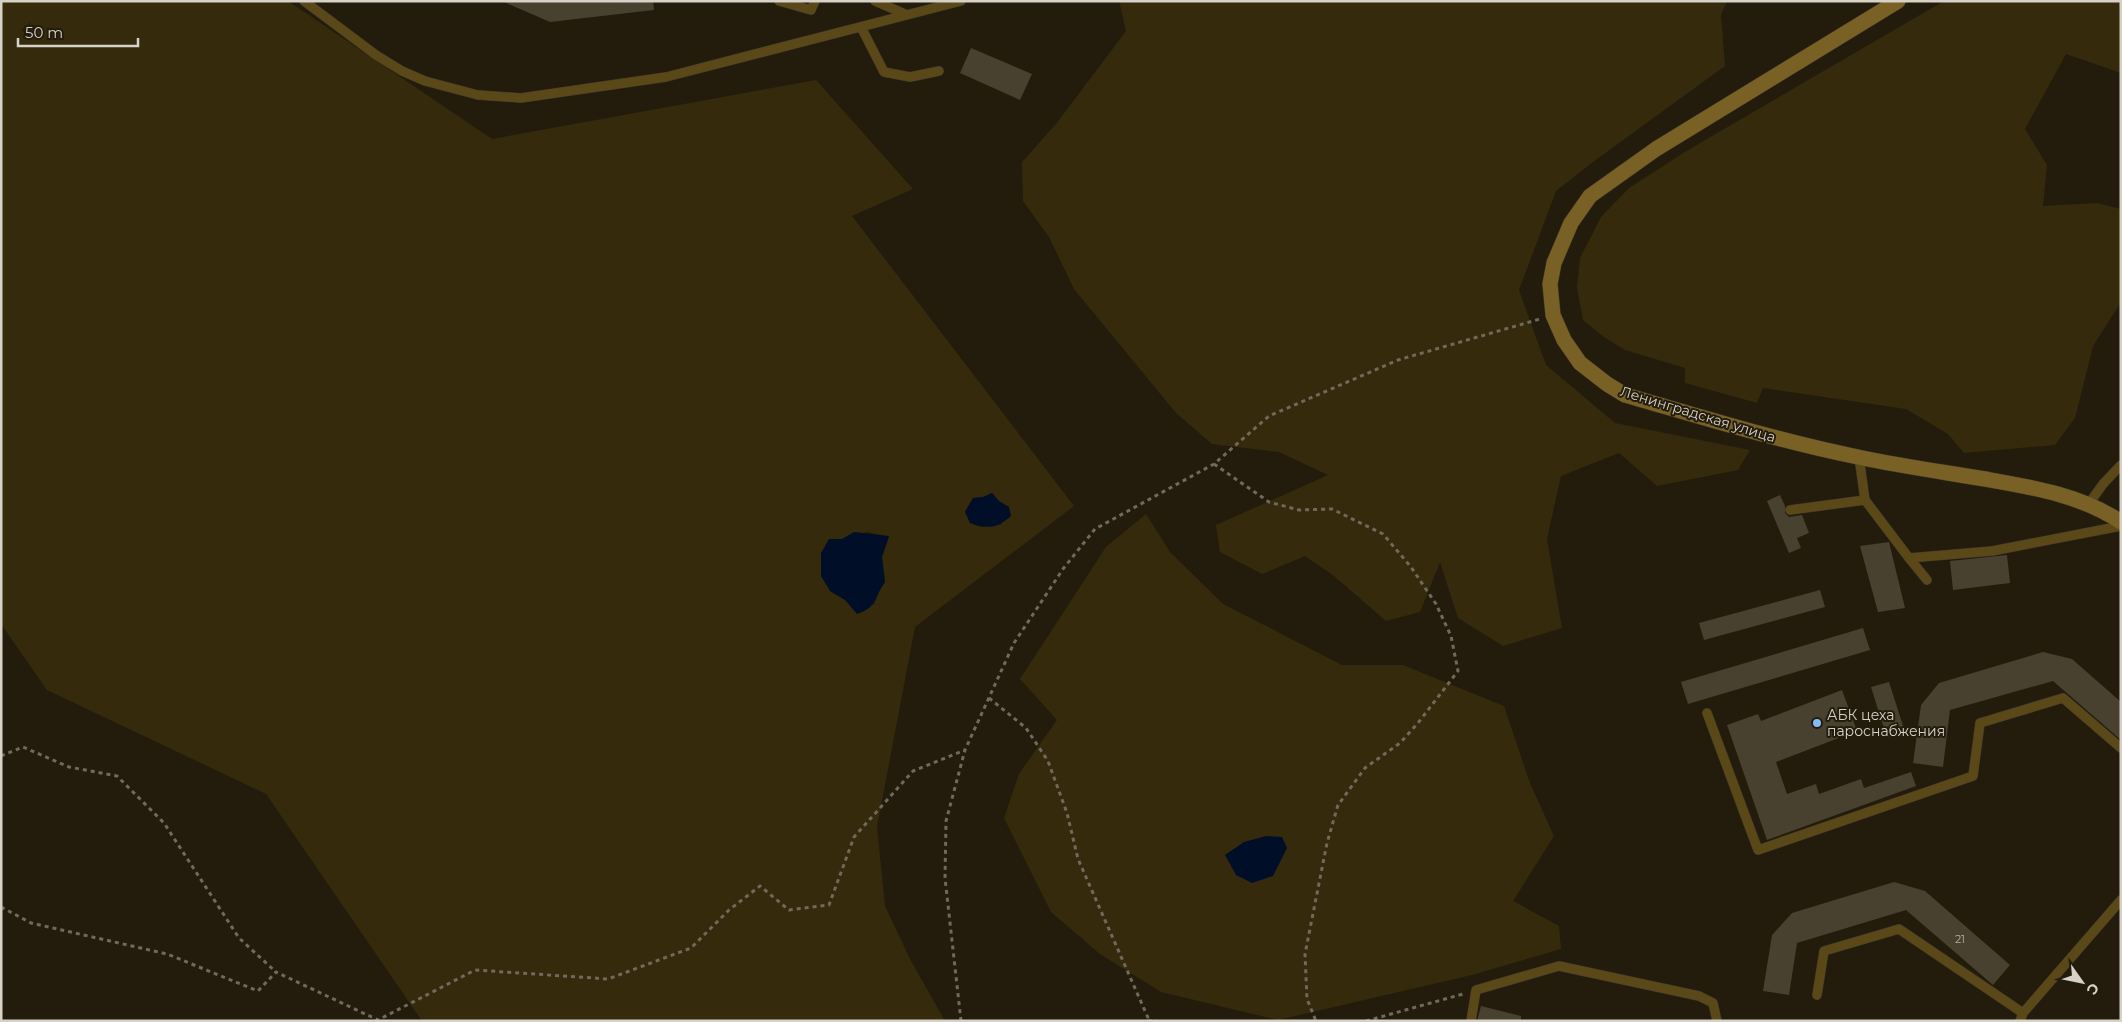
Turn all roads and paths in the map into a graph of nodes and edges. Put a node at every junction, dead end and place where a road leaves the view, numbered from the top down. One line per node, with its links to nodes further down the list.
1 (304, 1): 8 (lane)
2 (779, 1): 3 (lane)
3 (815, 1)
4 (875, 1): 7 (lane)
5 (961, 1): 7 (lane)
6 (1898, 1): 10 (street, Ленинградская улица)
7 (905, 14): 8 (lane)
8 (861, 27): 9 (lane)
9 (939, 71)
10 (1553, 315): 11 (street, Ленинградская улица); 12 (path)
11 (1859, 457): 14 (lane); 15 (street, Ленинградская улица)
12 (1214, 464): 20 (path); 34 (path)
13 (2121, 465): 15 (lane)
14 (1865, 500): 16 (lane); 18 (lane)
15 (2088, 505): 17 (street, Ленинградская улица)
16 (1790, 510)
17 (2121, 524): 18 (lane)
18 (1909, 558): 19 (lane)
19 (1927, 580)
20 (989, 698): 23 (path); 32 (path)
21 (1707, 713): 22 (lane)
22 (2121, 748)
23 (965, 750): 27 (path); 31 (path)
24 (1, 756): 27 (path)
25 (2121, 900): 30 (lane)
26 (1, 907): 27 (path)
27 (276, 972)
28 (1476, 990): 35 (path); 36 (lane); 37 (lane)
29 (1816, 995): 30 (lane)
30 (2021, 1017)
31 (962, 1021)
32 (1148, 1021): 33 (path)
33 (1157, 1021)
34 (1316, 1021)
35 (1366, 1021)
36 (1471, 1021)
37 (1717, 1021)

